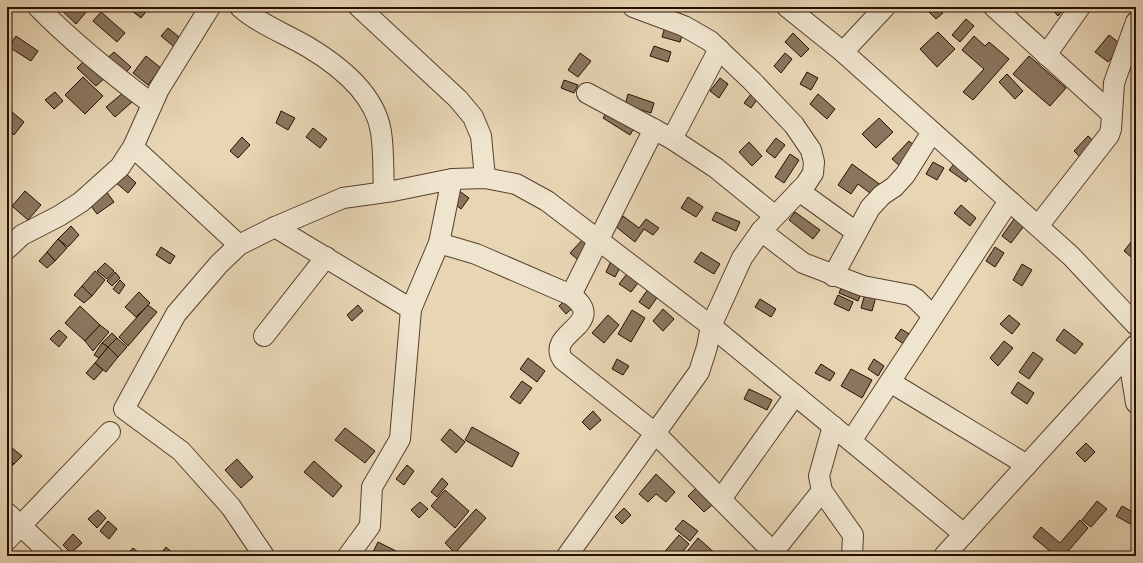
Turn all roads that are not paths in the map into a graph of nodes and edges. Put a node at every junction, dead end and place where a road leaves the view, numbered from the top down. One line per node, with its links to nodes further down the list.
1 (38, 7): 17 (street)
2 (210, 7): 17 (street)
3 (240, 7): 10 (street)
4 (359, 7): 11 (street)
5 (633, 7): 13 (street)
6 (787, 7): 14 (street)
7 (885, 7): 14 (street)
8 (994, 7): 15 (street)
9 (1080, 7): 15 (street)
10 (264, 14): 26 (street)
11 (378, 14): 24 (street)
12 (1136, 22): 18 (street)
13 (719, 49): 21 (street); 25 (street)
14 (843, 52): 20 (street)
15 (1046, 55): 18 (street)
16 (587, 93): 19 (street)
17 (152, 104): 22 (street)
18 (1111, 114): 29 (street)
19 (654, 129): 21 (street); 33 (street)
20 (932, 132): 27 (street); 32 (street)
21 (672, 139): 28 (street)
22 (133, 147): 35 (street); 36 (street)
23 (452, 178): 24 (street); 26 (street); 34 (street)
24 (485, 178): 33 (street)
25 (799, 191): 28 (street); 32 (street)
26 (384, 192): 30 (street)
27 (1009, 201): 29 (street); 41 (street)
28 (775, 216): 31 (street)
29 (1038, 226): 42 (street)
30 (275, 227): 35 (street); 37 (street)
31 (761, 231): 38 (street); 43 (street)
32 (856, 232): 38 (street)
33 (599, 240): 39 (street); 43 (street)
34 (439, 243): 39 (street); 40 (street)
35 (239, 245): 62 (street)
36 (7, 249)
37 (326, 258): 40 (street); 44 (street)
38 (833, 276): 41 (street)
39 (571, 295): 51 (street)
40 (411, 309): 63 (street)
41 (933, 316): 46 (street)
42 (1136, 325)
43 (711, 326): 47 (street); 51 (street)
44 (264, 336)
45 (1132, 349): 48 (street); 53 (street)
46 (890, 382): 52 (street); 53 (street)
47 (795, 395): 49 (street); 55 (street)
48 (1136, 403)
49 (833, 426): 52 (street); 54 (street)
50 (110, 432): 56 (street)
51 (655, 433): 55 (street); 59 (street)
52 (851, 441): 57 (street)
53 (1027, 465): 57 (street)
54 (822, 491): 60 (street); 64 (street)
55 (721, 499): 60 (street)
56 (14, 519): 58 (street); 61 (street)
57 (964, 534): 65 (street)
58 (7, 540)
59 (572, 554)
60 (775, 554)
61 (53, 556)
62 (264, 556)
63 (348, 556)
64 (852, 556)
65 (944, 556)

